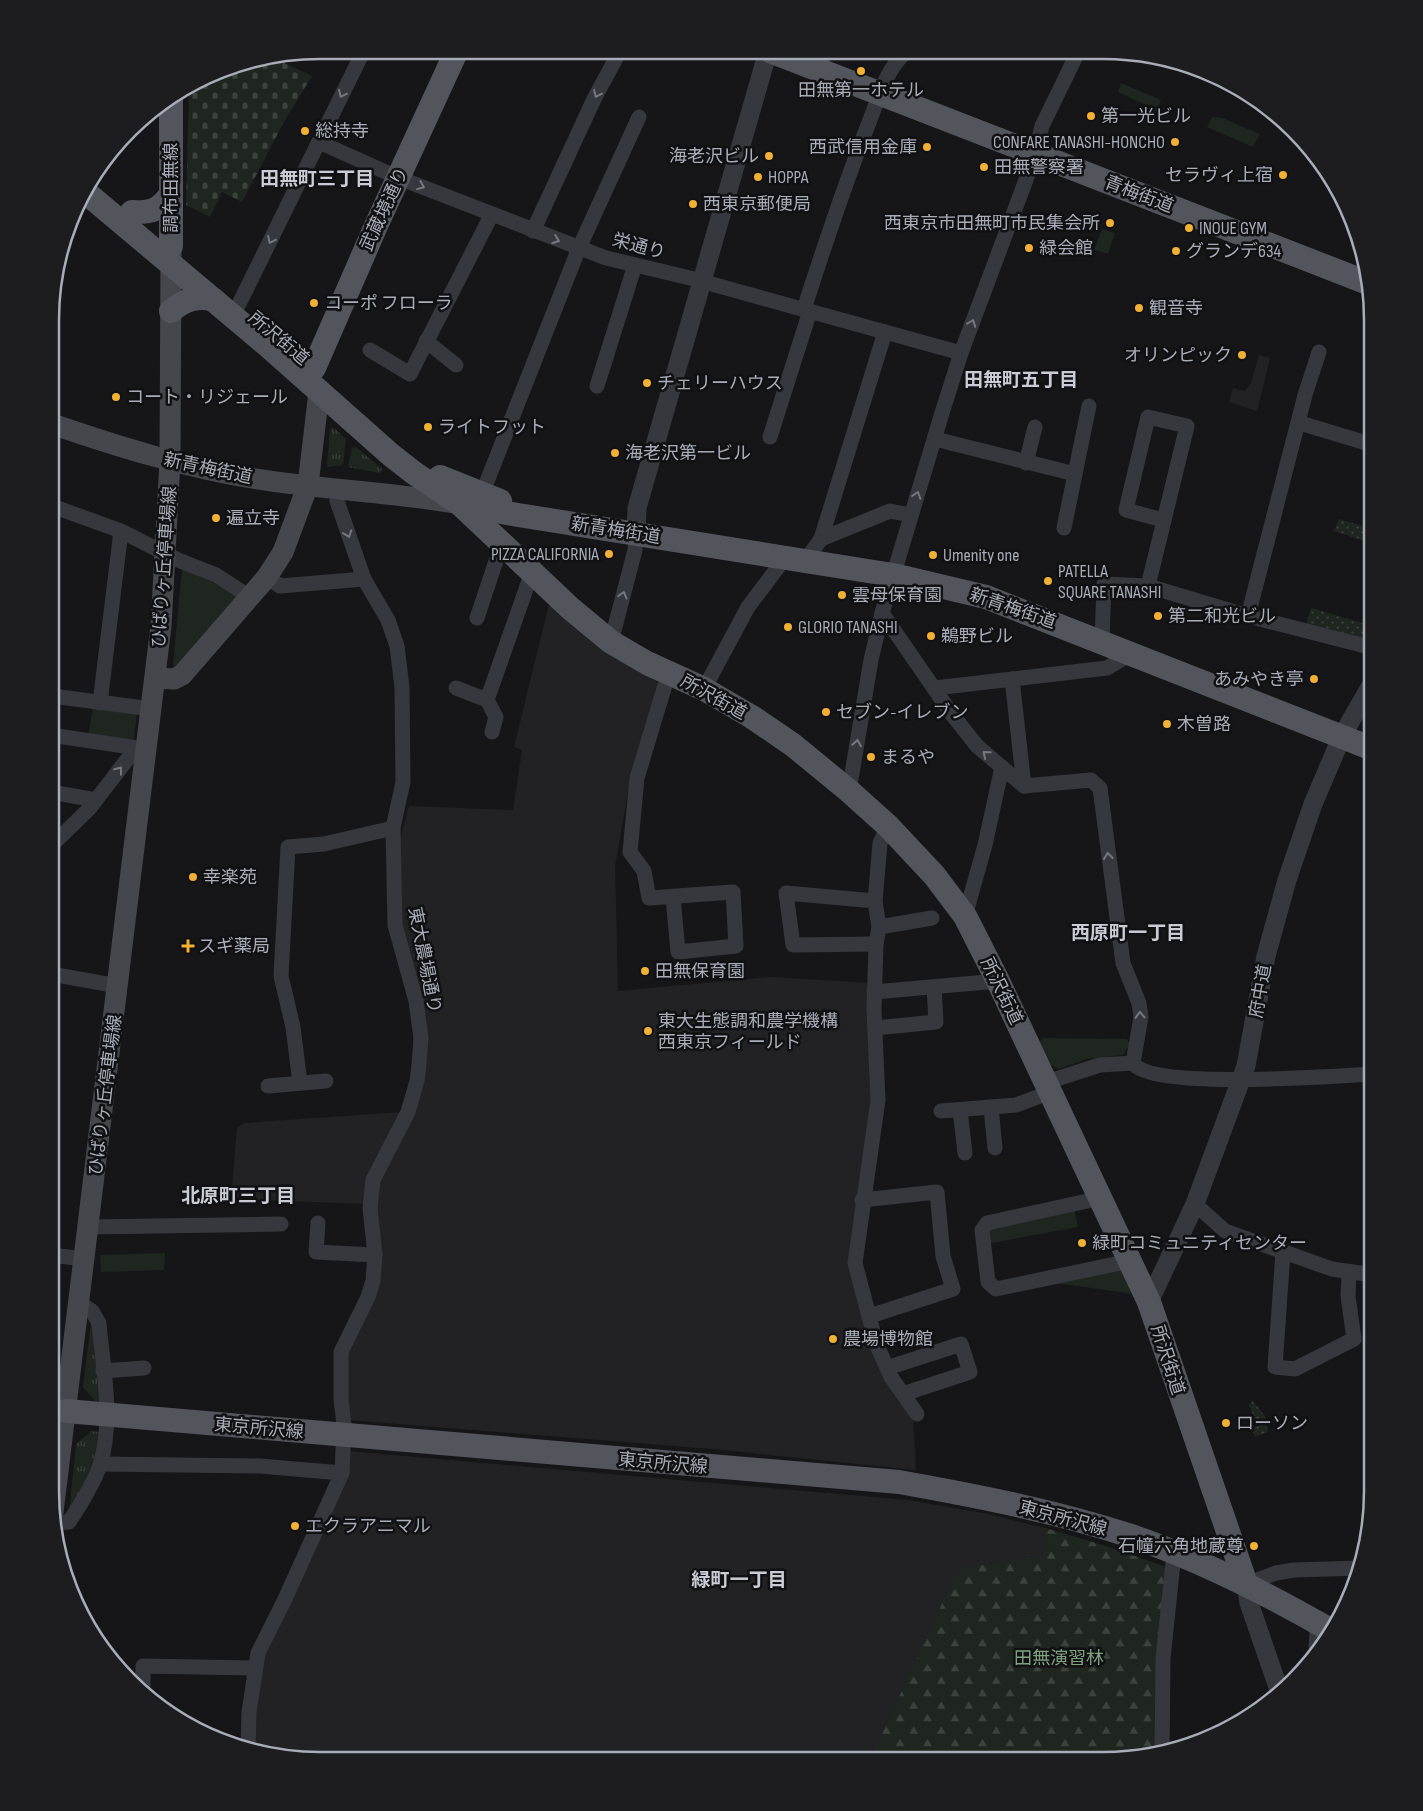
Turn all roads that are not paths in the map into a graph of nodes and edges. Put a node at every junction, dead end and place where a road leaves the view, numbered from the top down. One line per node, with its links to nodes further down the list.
1 (360, 59): 11 (street, one-way to 11)
2 (454, 59): 13 (main road, 武蔵境通り)
3 (616, 59): 19 (street, one-way to 19)
4 (767, 59): 24 (street)
5 (898, 59): 8 (street)
6 (1075, 59): 12 (street)
7 (821, 60): 8 (main road, 青梅街道)
8 (880, 94): 12 (main road, 青梅街道); 27 (street)
9 (171, 106): 15 (main road, 調布田無線)
10 (638, 117): 20 (street)
11 (318, 142): 13 (street, 栄通り); 26 (street, one-way to 26)
12 (1034, 154): 23 (main road, 青梅街道); 33 (street, one-way to 12)
13 (399, 178): 18 (street, 栄通り, one-way to 18); 35 (main road, 武蔵境通り)
14 (98, 182): 17 (main road, 所沢街道)
15 (171, 194): 17 (main road); 21 (main road, 調布田無線)
16 (90, 196): 21 (main road, 所沢街道)
17 (132, 212): 21 (main road, 所沢街道)
18 (492, 214): 19 (street, 栄通り); 30 (street)
19 (534, 231): 20 (street, 栄通り, one-way to 20)
20 (579, 248): 22 (street, 栄通り); 51 (street)
21 (171, 255): 25 (main road, 所沢街道); 26 (main road, 所沢街道); 28 (main road, ひばりヶ丘停車場線)
22 (635, 265): 24 (street, 栄通り); 36 (street)
23 (1361, 280)
24 (702, 281): 27 (street, 栄通り); 60 (street)
25 (214, 300): 28 (main road); 37 (main road, 所沢街道)
26 (239, 304): 35 (main road, 所沢街道)
27 (807, 310): 29 (street, 栄通り); 42 (street)
28 (171, 311): 45 (main road, ひばりヶ丘停車場線)
29 (885, 332): 33 (street, 栄通り); 61 (street)
30 (426, 341): 31 (street); 34 (street)
31 (370, 350)
32 (1319, 352): 39 (street)
33 (961, 353): 43 (street)
34 (456, 365)
35 (314, 368): 48 (main road, 所沢街道)
36 (597, 386)
37 (319, 392): 49 (main road); 52 (main road, 所沢街道)
38 (1089, 406): 47 (street)
39 (1300, 424): 44 (street); 72 (street)
40 (59, 426): 45 (main road, 新青梅街道)
41 (1035, 427): 46 (street)
42 (770, 437)
43 (935, 439): 46 (street); 54 (street, one-way to 43)
44 (1364, 442)
45 (170, 460): 49 (main road, 新青梅街道); 63 (main road, ひばりヶ丘停車場線)
46 (1026, 462): 47 (street)
47 (1075, 474): 58 (street)
48 (440, 477): 51 (main road, 新青梅街道); 52 (main road, 所沢街道)
49 (308, 485): 50 (main road, 新青梅街道); 67 (main road)
50 (338, 488): 52 (main road, 新青梅街道); 68 (street, 東大農場通り, one-way to 68)
51 (482, 494): 56 (main road, 新青梅街道)
52 (460, 504): 55 (main road, 新青梅街道); 62 (main road, 所沢街道)
53 (59, 509): 59 (street)
54 (910, 515): 61 (street); 66 (street)
55 (518, 516): 56 (main road, 新青梅街道); 62 (main road)
56 (546, 519): 60 (main road, 新青梅街道)
57 (1163, 520): 57 (street); 69 (street)
58 (1064, 528)
59 (120, 531): 63 (street); 87 (street)
60 (636, 533): 64 (main road, 新青梅街道); 75 (street, one-way to 60)
61 (821, 539): 64 (street)
62 (502, 542): 65 (main road, 所沢街道); 73 (street)
63 (167, 554): 70 (street); 79 (main road, ひばりヶ丘停車場線)
64 (795, 559): 66 (main road, 新青梅街道); 83 (street)
65 (532, 572): 75 (main road, 所沢街道); 86 (street)
66 (893, 575): 71 (street); 74 (main road, 新青梅街道)
67 (267, 577): 68 (street); 70 (main road)
68 (364, 579): 100 (street, 東大農場通り)
69 (1148, 586): 72 (street); 74 (street)
70 (250, 597): 79 (main road)
71 (882, 613): 82 (street); 96 (street, one-way to 71)
72 (1248, 616): 76 (street)
73 (477, 618)
74 (1102, 641): 77 (main road, 新青梅街道)
75 (611, 642): 78 (main road, 所沢街道)
76 (1364, 646)
77 (1132, 654): 80 (street); 91 (main road, 新青梅街道)
78 (669, 672): 83 (main road, 所沢街道); 102 (street)
79 (156, 678): 88 (main road, ひばりヶ丘停車場線)
80 (1012, 679): 82 (street); 95 (street)
81 (456, 688): 86 (street)
82 (934, 688): 94 (street, one-way to 82)
83 (704, 689): 96 (main road, 所沢街道)
84 (59, 697): 87 (street)
85 (1364, 698): 91 (street, 府中道)
86 (487, 700): 89 (street)
87 (100, 703): 88 (street)
88 (152, 709): 93 (main road, ひばりヶ丘停車場線)
89 (492, 732)
90 (59, 736): 93 (street)
91 (1342, 736): 92 (main road, 新青梅街道); 117 (street, 府中道)
92 (1364, 745)
93 (142, 749): 98 (street, one-way to 93); 110 (main road, ひばりヶ丘停車場線)
94 (1002, 767): 95 (street); 104 (street)
95 (1024, 786): 114 (street, one-way to 95)
96 (849, 791): 99 (main road, 所沢街道)
97 (59, 793): 98 (street)
98 (96, 800): 101 (street)
99 (888, 826): 103 (street); 104 (main road, 所沢街道)
100 (393, 828): 118 (street); 133 (street, 東大農場通り)
101 (59, 838)
102 (673, 897): 102 (street)
103 (876, 902): 106 (street); 107 (street)
104 (965, 916): 109 (main road, 所沢街道)
105 (932, 918): 106 (street)
106 (878, 927): 107 (street)
107 (876, 944): 112 (street)
108 (59, 975): 110 (street)
109 (998, 981): 111 (street); 120 (main road, 所沢街道)
110 (118, 986): 131 (main road, ひばりヶ丘停車場線)
111 (934, 987): 112 (street); 113 (street)
112 (874, 992): 113 (street)
113 (875, 1028): 127 (street)
114 (1133, 1063): 117 (street); 120 (street)
115 (1364, 1074): 117 (street)
116 (326, 1081): 118 (street)
117 (1241, 1081): 128 (street, 府中道)
118 (300, 1083): 119 (street)
119 (268, 1086)
120 (1049, 1087): 121 (street); 126 (main road, 所沢街道)
121 (991, 1107): 122 (street); 124 (street)
122 (960, 1110): 123 (street); 125 (street)
123 (942, 1111)
124 (995, 1148)
125 (965, 1153)
126 (1101, 1198): 136 (main road, 所沢街道); 136 (street)
127 (862, 1200): 141 (street); 141 (street)
128 (1195, 1204): 132 (street); 139 (street, 府中道)
129 (281, 1224): 131 (street)
130 (318, 1224): 133 (street)
131 (89, 1227): 135 (main road, ひばりヶ丘停車場線)
132 (1283, 1252): 137 (street); 137 (street)
133 (375, 1255): 149 (street, 東大農場通り)
134 (59, 1256): 135 (street)
135 (85, 1259): 140 (main road, ひばりヶ丘停車場線)
136 (1130, 1261): 139 (main road, 所沢街道)
137 (1349, 1272): 138 (street)
138 (1364, 1274)
139 (1149, 1302): 156 (main road, 所沢街道)
140 (79, 1303): 144 (street); 146 (main road, ひばりヶ丘停車場線)
141 (870, 1316): 143 (street)
142 (144, 1368): 144 (street)
143 (887, 1368): 145 (street); 145 (street)
144 (103, 1371): 148 (street)
145 (903, 1394): 147 (street)
146 (66, 1411): 148 (main road, 東京所沢線); 150 (main road, ひばりヶ丘停車場線)
147 (917, 1414)
148 (108, 1416): 149 (main road, 東京所沢線); 151 (street)
149 (344, 1436): 152 (street, 東大農場通り); 154 (main road, 東京所沢線)
150 (59, 1451)
151 (100, 1464): 152 (street); 153 (street)
152 (342, 1474): 158 (street)
153 (61, 1523)
154 (1174, 1553): 156 (main road, 東京所沢線); 162 (street)
155 (1352, 1568): 156 (street)
156 (1246, 1584): 157 (main road); 160 (street)
157 (1325, 1627)
158 (254, 1668): 159 (street); 161 (street)
159 (142, 1682)
160 (1277, 1685)
161 (249, 1742)
162 (1162, 1745)

